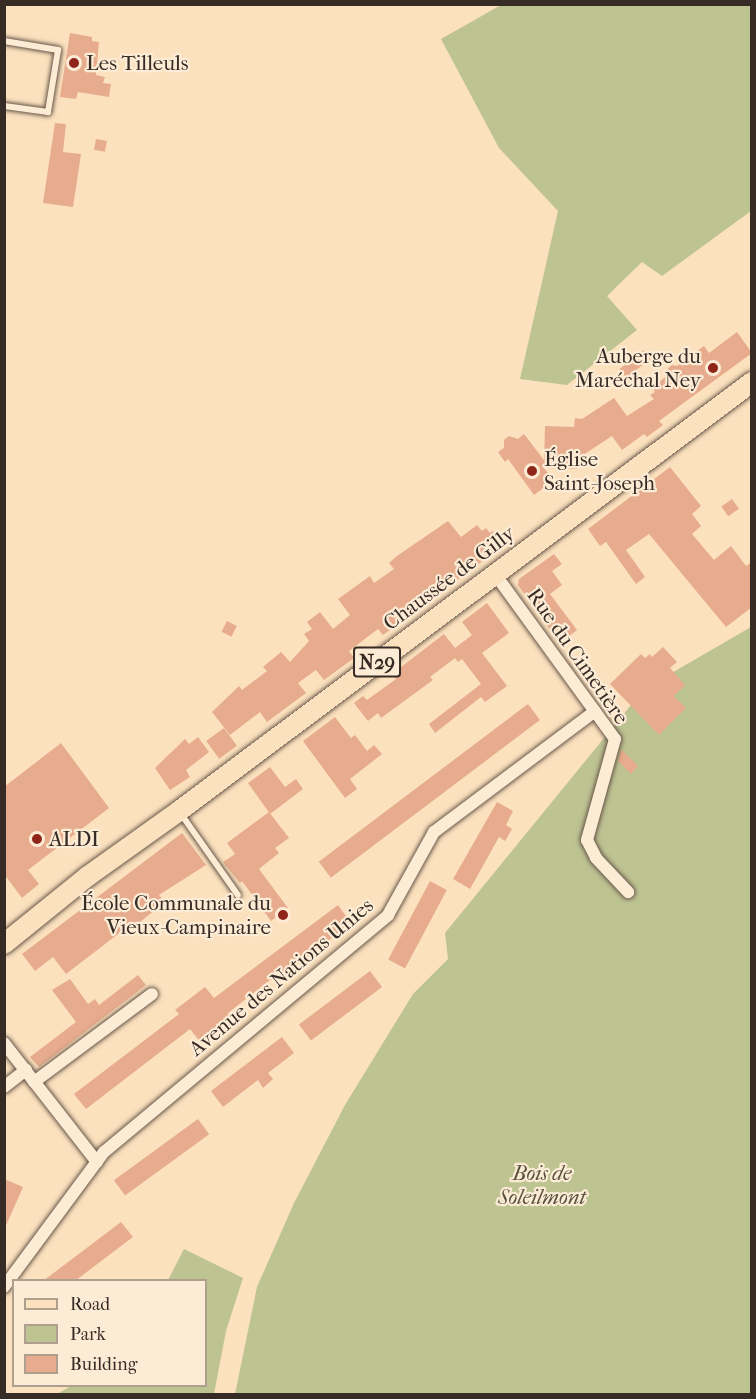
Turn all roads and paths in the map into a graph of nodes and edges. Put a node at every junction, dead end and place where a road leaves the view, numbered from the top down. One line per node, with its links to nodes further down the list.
1 (4, 41): 2 (lane)
2 (4, 106)
3 (752, 382): 4 (main road, Chaussée de Gilly / N29)
4 (495, 574): 5 (street, Rue du Cimetière); 6 (main road, Chaussée de Gilly / N29)
5 (595, 711): 7 (street, Rue du Cimetière); 15 (street, Avenue des Nations Unies)
6 (179, 811): 8 (lane); 9 (main road, Chaussée de Gilly / N29)
7 (628, 892)
8 (238, 895)
9 (4, 944)
10 (152, 994): 13 (street)
11 (4, 1043): 12 (street)
12 (26, 1070): 13 (street); 14 (street)
13 (34, 1082): 15 (street)
14 (4, 1087)
15 (97, 1162): 16 (street, Avenue des Nations Unies)
16 (4, 1287)

